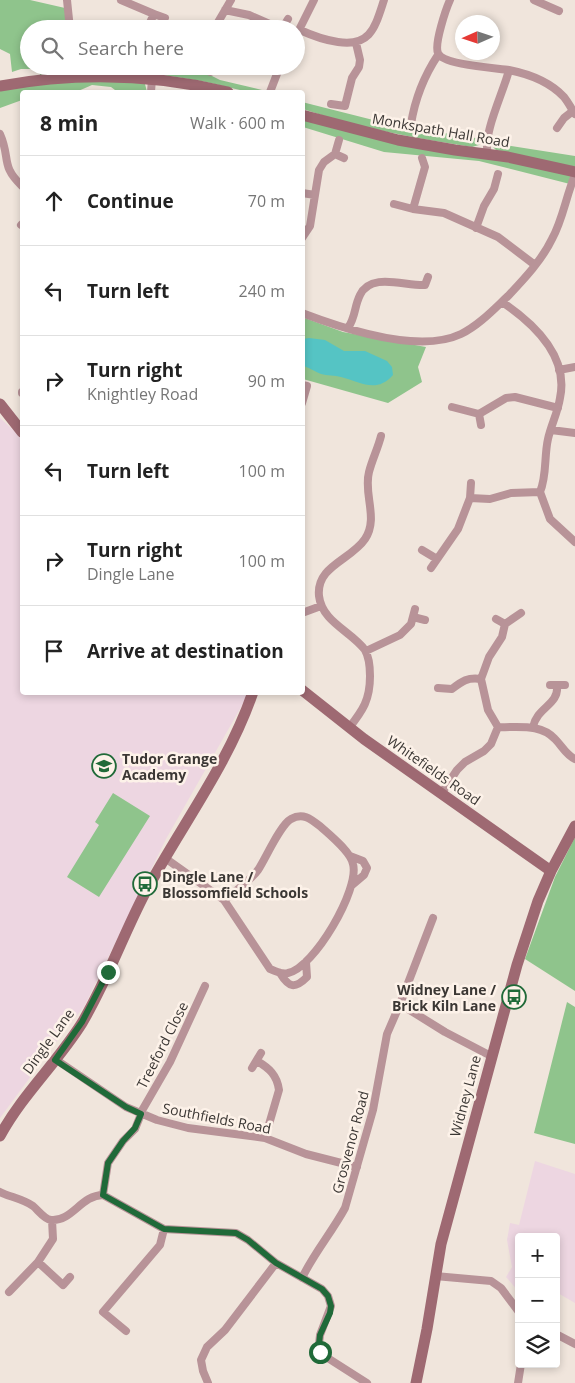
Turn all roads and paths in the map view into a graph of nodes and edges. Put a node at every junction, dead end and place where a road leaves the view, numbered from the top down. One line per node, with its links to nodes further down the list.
1 (67, 0): 12 (street)
2 (231, 0): 8 (street)
3 (314, 0): 16 (street)
4 (384, 0): 18 (street)
5 (450, 0): 19 (street)
6 (534, 0): 9 (street)
7 (126, 1): 10 (street)
8 (225, 10): 14 (street); 15 (street)
9 (559, 11)
10 (154, 14): 11 (street); 13 (street)
11 (165, 18)
12 (69, 20)
13 (151, 20)
14 (219, 20)
15 (260, 20)
16 (304, 20)
17 (305, 35): 18 (street)
18 (356, 43): 30 (street)
19 (438, 54): 20 (street); 32 (street)
20 (509, 70): 31 (street); 41 (street)
21 (57, 75): 25 (street)
22 (101, 75): 24 (street)
23 (277, 75): 28 (street)
24 (152, 79): 26 (street); 27 (street)
25 (0, 86)
26 (152, 90)
27 (219, 90)
28 (271, 90)
29 (331, 104): 30 (street)
30 (345, 106): 34 (street)
31 (574, 112): 37 (street)
32 (412, 115): 35 (street); 36 (street)
33 (305, 116): 41 (street, Monkspath Hall Road)
34 (345, 116)
35 (422, 116)
36 (411, 124)
37 (557, 128)
38 (0, 134): 48 (street)
39 (338, 140): 40 (street)
40 (335, 154): 42 (street); 52 (street)
41 (488, 154): 46 (street, Monkspath Hall Road)
42 (344, 158)
43 (422, 158): 45 (street)
44 (434, 164): 45 (street)
45 (425, 167): 54 (street)
46 (575, 173): 57 (street)
47 (498, 174): 49 (street)
48 (20, 184)
49 (494, 189): 50 (street); 55 (street)
50 (503, 193)
51 (305, 194): 52 (street)
52 (315, 195): 56 (street)
53 (394, 204): 54 (street)
54 (413, 209): 55 (street)
55 (476, 228): 57 (street)
56 (305, 234)
57 (536, 265): 61 (street)
58 (428, 277): 59 (street)
59 (425, 286): 60 (street); 63 (street)
60 (431, 293)
61 (502, 302): 63 (street); 65 (street)
62 (305, 314): 63 (street)
63 (348, 328)
64 (575, 367): 65 (street)
65 (559, 370): 70 (street)
66 (305, 386): 67 (street)
67 (315, 388)
68 (0, 404): 73 (street)
69 (452, 407): 71 (street)
70 (558, 408): 71 (street); 74 (street)
71 (479, 414): 72 (street)
72 (481, 425)
73 (20, 429)
74 (551, 430): 75 (street); 80 (street)
75 (575, 433)
76 (381, 436): 77 (street)
77 (378, 449): 78 (street); 86 (street)
78 (388, 449)
79 (471, 483): 81 (street)
80 (540, 492): 81 (street); 82 (street)
81 (470, 498): 84 (street)
82 (575, 542)
83 (422, 550): 84 (street)
84 (437, 559): 85 (street)
85 (431, 568)
86 (321, 606): 87 (street); 92 (street)
87 (305, 612)
88 (520, 613): 91 (street)
89 (496, 619): 91 (street)
90 (426, 620): 92 (street)
91 (505, 624): 93 (street)
92 (366, 652): 102 (street)
93 (480, 679): 96 (street); 100 (street)
94 (557, 686): 101 (street)
95 (438, 688): 96 (street)
96 (452, 689): 99 (street)
97 (305, 692): 102 (street, Whitefields Road)
98 (252, 695): 107 (street, Dingle Lane)
99 (457, 698)
100 (498, 727): 101 (street); 104 (street)
101 (533, 727): 103 (street)
102 (349, 728): 104 (street, Whitefields Road)
103 (575, 759)
104 (441, 794): 108 (street, Whitefields Road)
105 (575, 826): 108 (street, Widney Lane)
106 (350, 856): 109 (street); 109 (street); 110 (street)
107 (165, 858): 110 (street); 118 (street, Dingle Lane)
108 (551, 872): 117 (street, Widney Lane)
109 (351, 886): 112 (street)
110 (224, 900): 113 (street)
111 (433, 918): 115 (street, Grosvenor Road)
112 (306, 962): 113 (street); 113 (street)
113 (280, 973)
114 (204, 986): 119 (street, Treeford Close)
115 (400, 1004): 117 (street); 122 (street, Grosvenor Road)
116 (261, 1053): 121 (street)
117 (491, 1056): 129 (street, Widney Lane)
118 (55, 1060): 119 (street, Southfields Road); 120 (street, Dingle Lane)
119 (141, 1114): 121 (street, Southfields Road); 124 (street, Treeford Close)
120 (0, 1136)
121 (265, 1138): 122 (street, Southfields Road)
122 (357, 1168): 131 (street, Grosvenor Road)
123 (0, 1192): 125 (street)
124 (103, 1195): 125 (street); 126 (street)
125 (52, 1220): 127 (street)
126 (164, 1229): 128 (street); 134 (street)
127 (38, 1262): 130 (street); 132 (street)
128 (276, 1263): 131 (street); 138 (street)
129 (435, 1276): 133 (street); 140 (street, Widney Lane)
130 (70, 1277)
131 (302, 1278): 139 (street)
132 (9, 1292)
133 (515, 1307)
134 (126, 1331)
135 (560, 1336): 136 (street)
136 (575, 1344)
137 (520, 1368): 141 (street)
138 (208, 1383)
139 (367, 1383)
140 (416, 1383)
141 (518, 1383)

